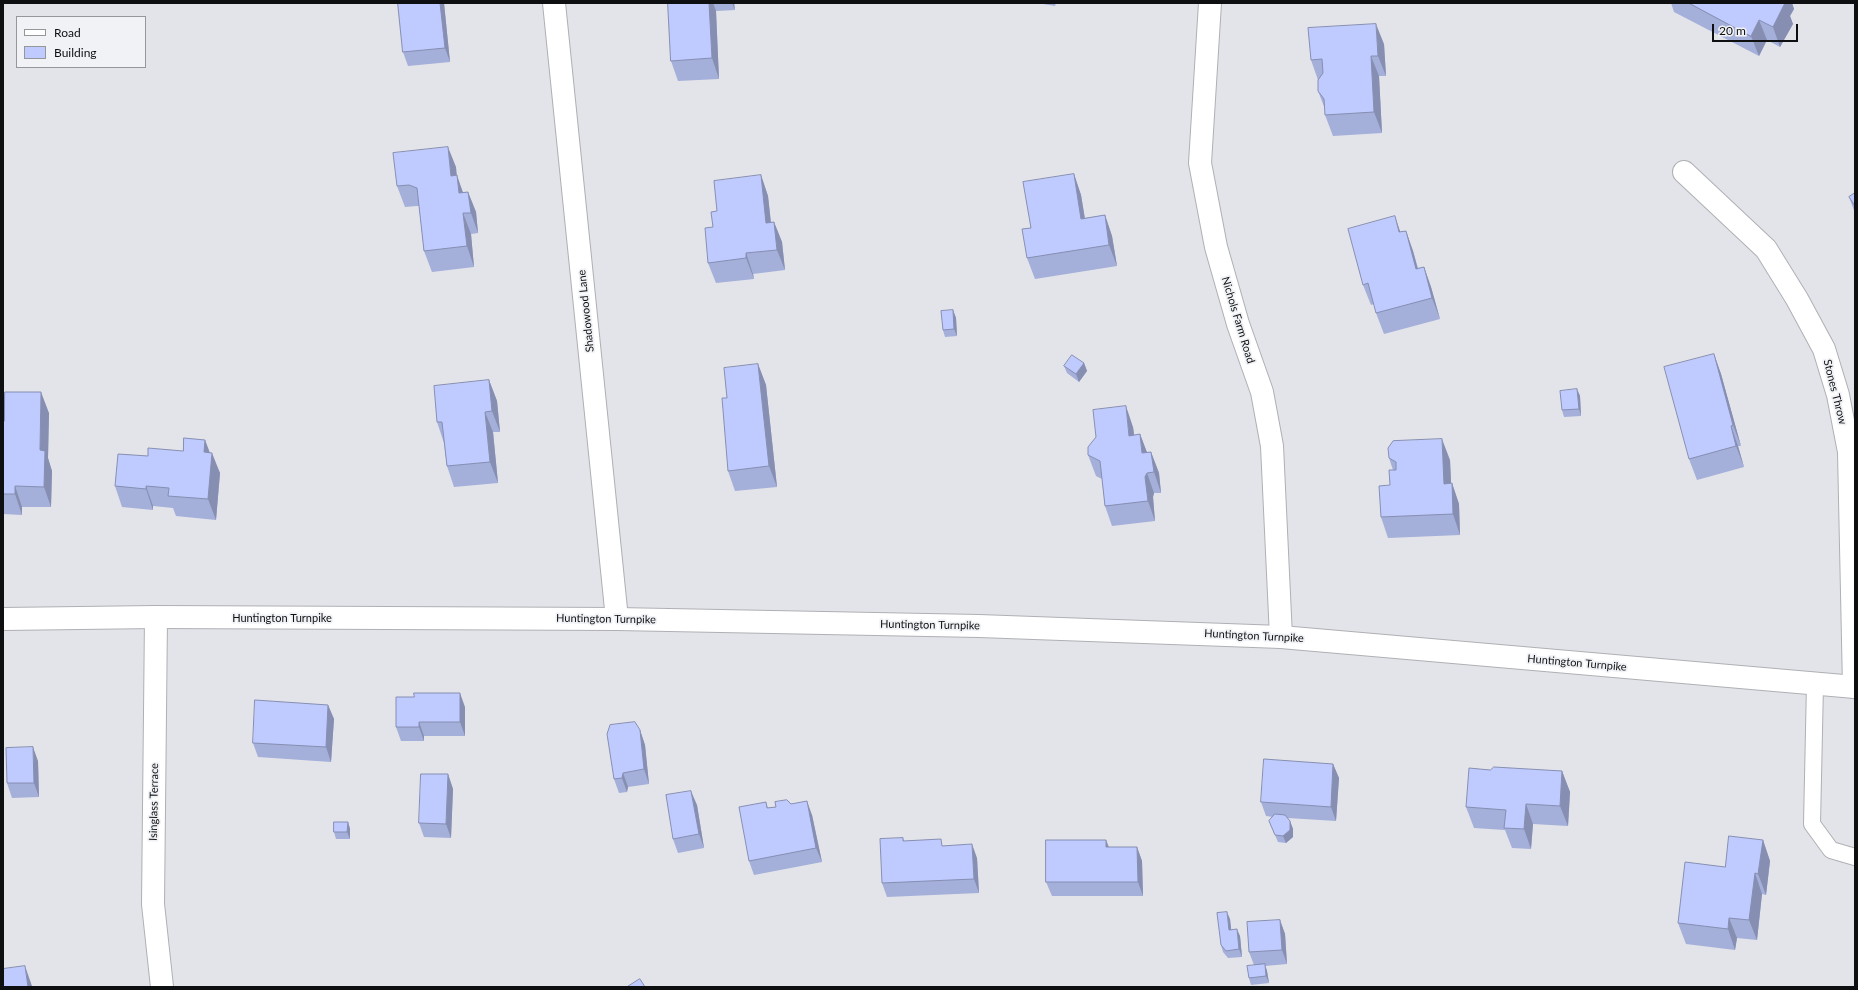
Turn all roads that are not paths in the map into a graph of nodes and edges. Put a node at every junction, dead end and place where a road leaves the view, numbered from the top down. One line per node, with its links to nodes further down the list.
1 (554, 3): 5 (street, Shadowood Lane)
2 (1210, 3): 7 (street, Nichols Farm Road)
3 (1684, 172): 9 (street, Stones Throw)
4 (156, 617): 5 (street, Huntington Turnpike); 6 (street, Huntington Turnpike); 11 (street, Isinglass Terrace)
5 (617, 619): 7 (street, Huntington Turnpike)
6 (3, 620)
7 (1281, 637): 8 (street, Huntington Turnpike)
8 (1815, 684): 9 (street, Huntington Turnpike); 10 (lane)
9 (1854, 687)
10 (1855, 857)
11 (162, 987)

